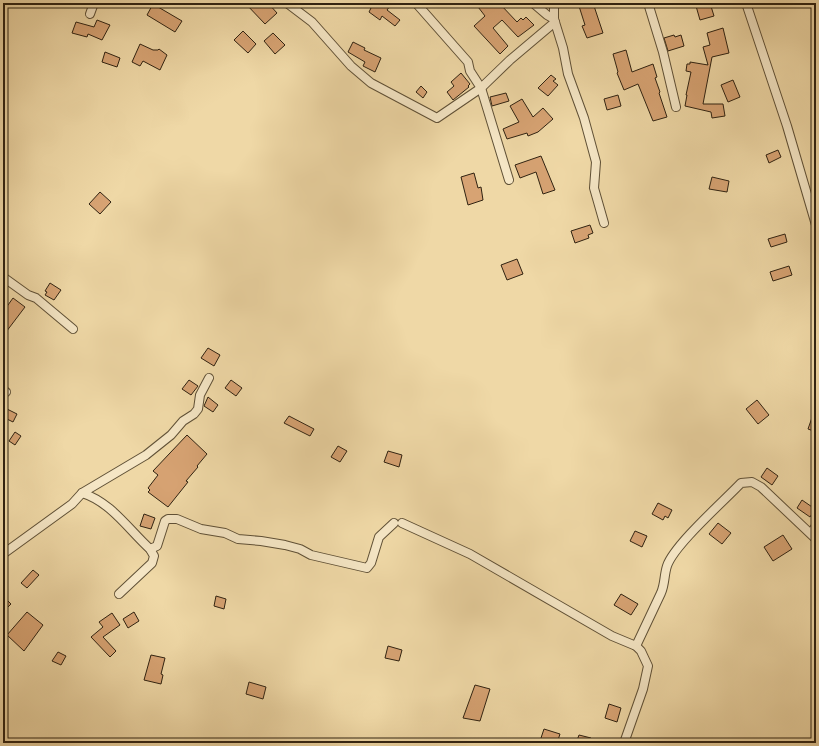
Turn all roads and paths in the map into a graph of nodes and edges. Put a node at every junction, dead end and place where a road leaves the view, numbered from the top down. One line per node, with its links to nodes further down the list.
1 (94, 3): 8 (street)
2 (287, 3): 10 (street)
3 (416, 3): 10 (street)
4 (533, 3): 9 (street)
5 (554, 3): 9 (street)
6 (648, 3): 11 (street)
7 (746, 3): 14 (street)
8 (90, 14)
9 (555, 21): 10 (street); 13 (street)
10 (481, 88): 12 (street)
11 (676, 107)
12 (509, 180)
13 (604, 223)
14 (816, 225)
15 (3, 277): 16 (street)
16 (73, 329)
17 (209, 378): 18 (street)
18 (82, 494): 23 (street); 24 (street)
19 (394, 523): 23 (street)
20 (402, 523): 26 (street)
21 (816, 526): 22 (street)
22 (813, 536): 26 (street)
23 (150, 549): 25 (street)
24 (3, 554)
25 (119, 594)
26 (636, 646): 27 (street)
27 (624, 743)

